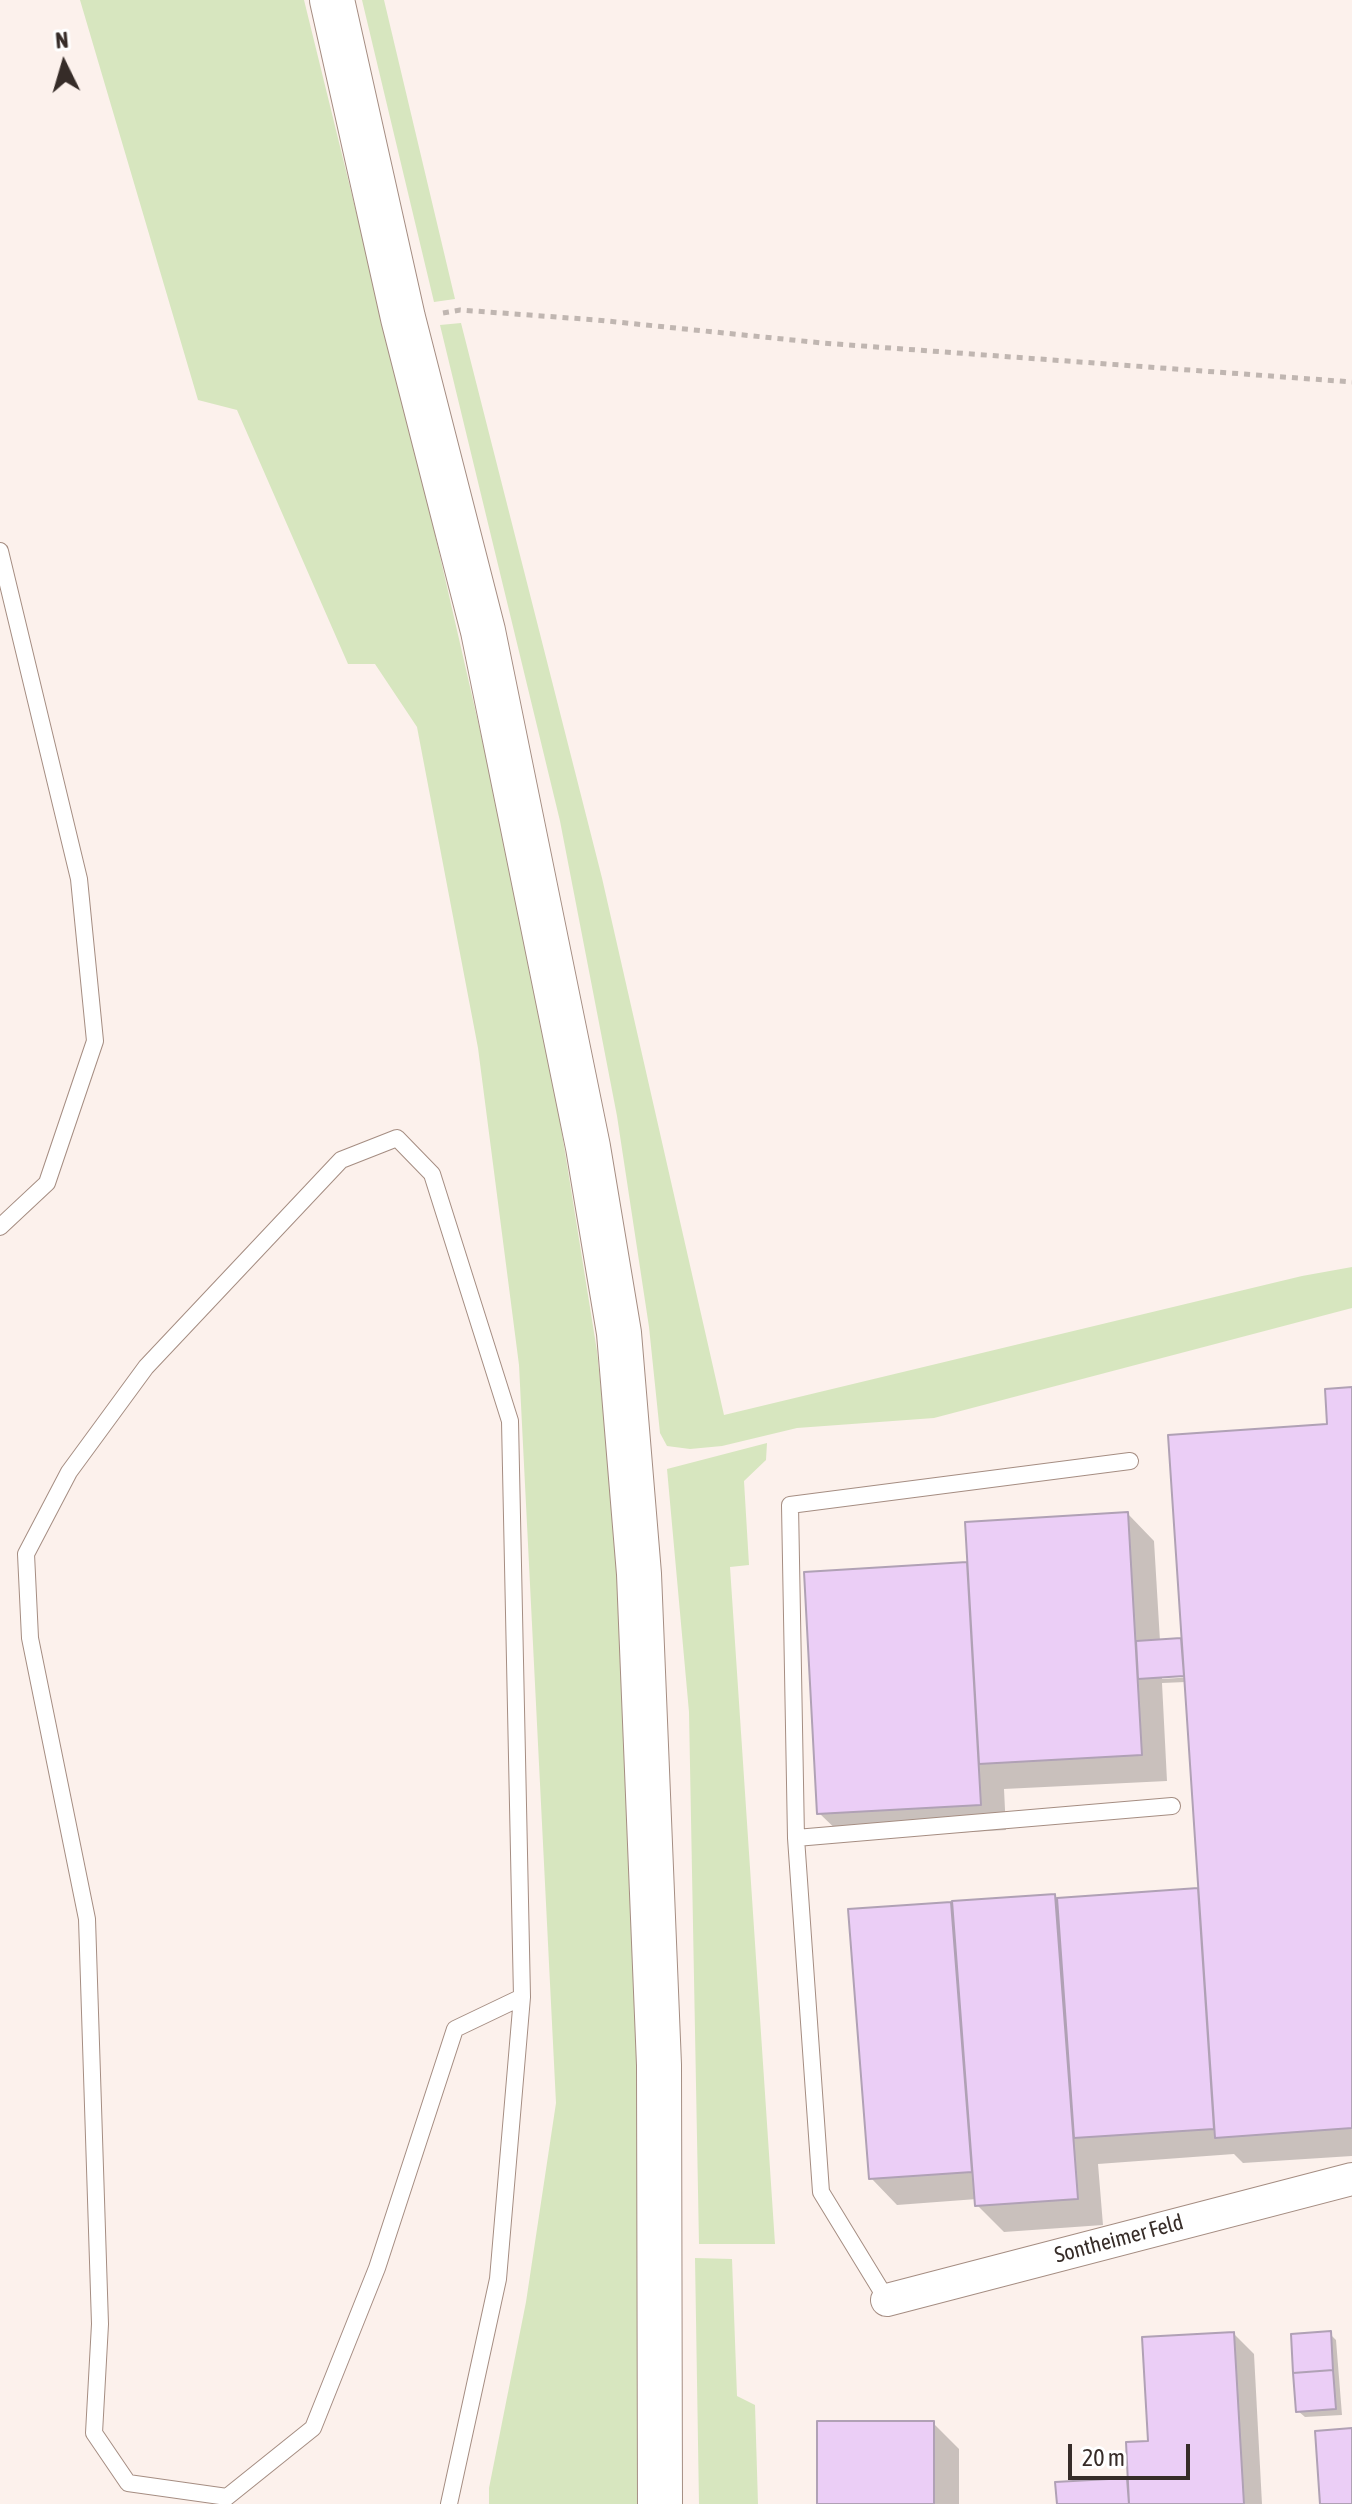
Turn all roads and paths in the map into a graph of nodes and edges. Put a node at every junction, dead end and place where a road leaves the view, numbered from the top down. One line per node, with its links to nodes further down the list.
1 (332, 0): 2 (main road)
2 (403, 318): 3 (path); 13 (main road)
3 (1352, 382)
4 (0, 551): 5 (lane)
5 (0, 1227)
6 (1130, 1461): 8 (lane)
7 (1172, 1806): 8 (lane)
8 (796, 1838): 11 (lane)
9 (522, 1997): 9 (lane); 12 (lane)
10 (1352, 2179): 11 (street, Sontheimer Feld)
11 (887, 2300)
12 (449, 2504)
13 (660, 2504)

